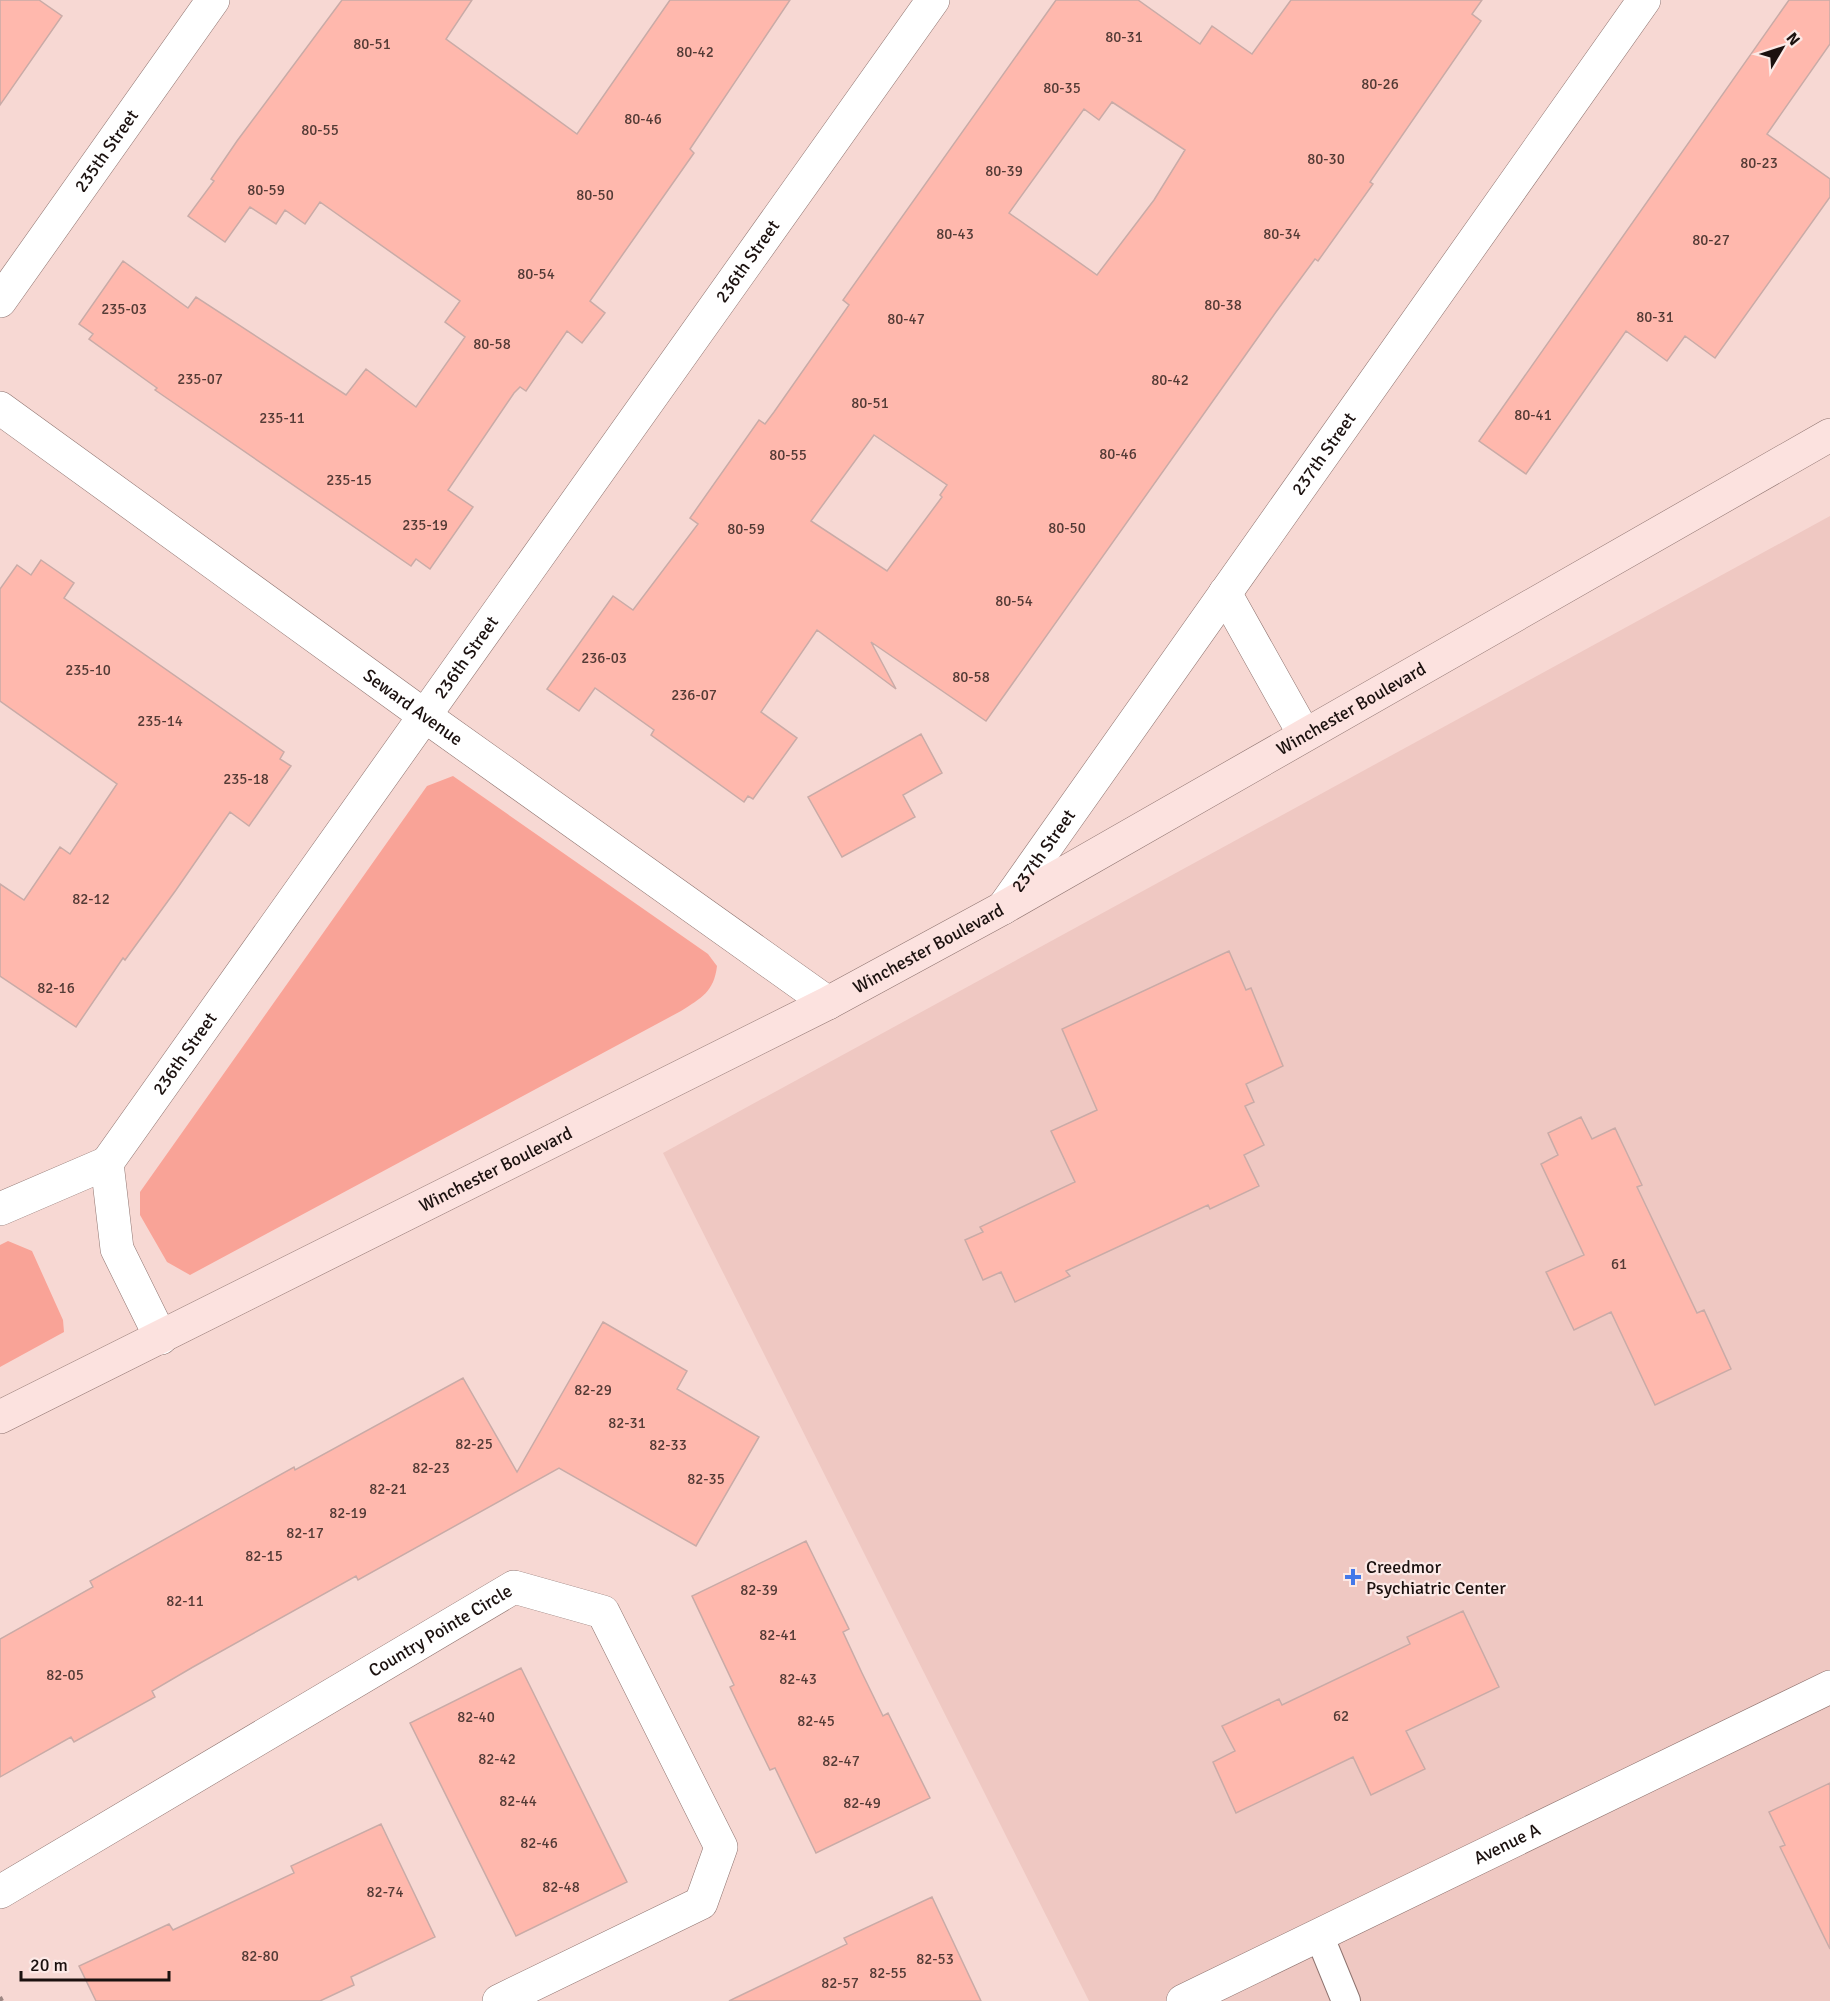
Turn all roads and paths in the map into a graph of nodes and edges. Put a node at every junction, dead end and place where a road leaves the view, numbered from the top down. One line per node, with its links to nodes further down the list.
1 (213, 0): 4 (street, 235th Street)
2 (933, 0): 8 (street, 236th Street)
3 (1644, 0): 7 (street, 237th Street)
4 (0, 301)
5 (0, 408): 8 (street, Seward Avenue)
6 (1830, 435): 9 (main road, Winchester Boulevard)
7 (1225, 593): 9 (street); 10 (street, 237th Street)
8 (425, 716): 11 (street, Seward Avenue); 12 (street, 236th Street)
9 (1304, 734): 10 (main road, Winchester Boulevard)
10 (1003, 908): 11 (main road, Winchester Boulevard)
11 (828, 1003): 14 (main road, Winchester Boulevard)
12 (107, 1163): 13 (street); 14 (street)
13 (0, 1209)
14 (161, 1338): 15 (main road, Winchester Boulevard)
15 (0, 1417)
16 (1830, 1687): 18 (street, Avenue A)
17 (0, 1892): 19 (street, Country Pointe Circle)
18 (1319, 1935): 20 (street, Avenue A); 21 (lane)
19 (499, 2001)
20 (1183, 2001)
21 (1346, 2001)

